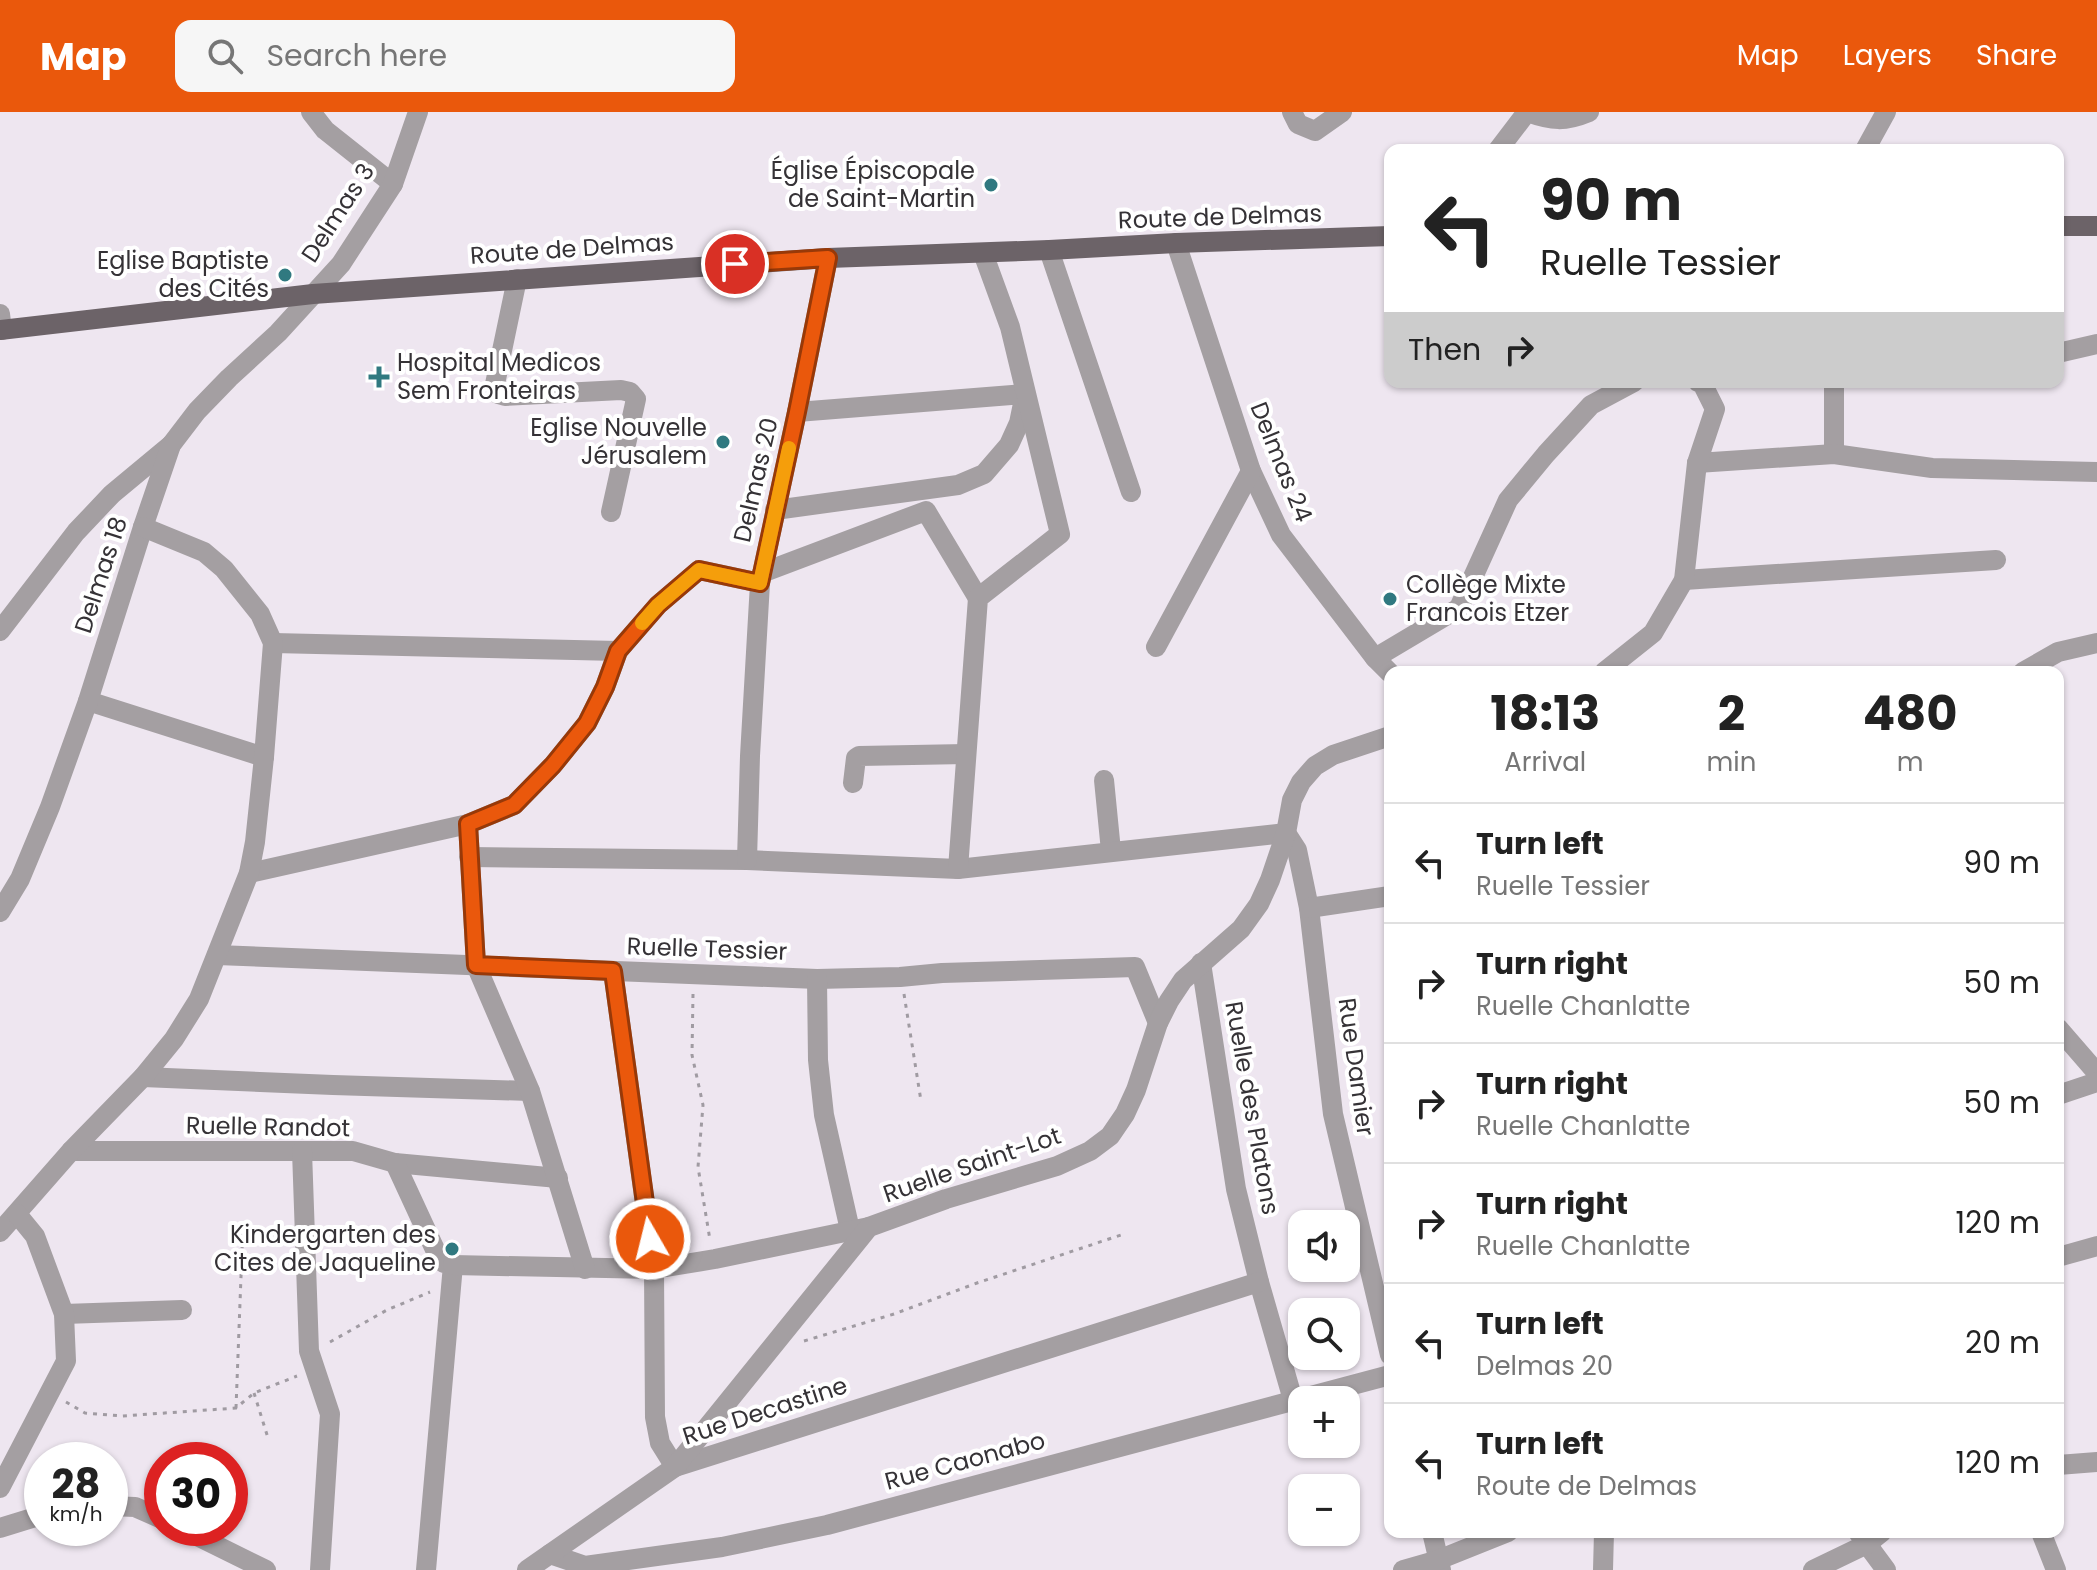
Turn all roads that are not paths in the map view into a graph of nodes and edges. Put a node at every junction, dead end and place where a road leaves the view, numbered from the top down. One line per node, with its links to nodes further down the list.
1 (311, 112): 10 (street)
2 (418, 112): 10 (street, Delmas 3)
3 (1292, 112): 4 (street)
4 (1342, 112)
5 (1527, 112): 6 (street); 8 (street)
6 (1589, 112)
7 (1886, 112): 9 (street)
8 (1503, 144)
9 (1868, 144)
10 (393, 184): 19 (street, Delmas 3)
11 (2064, 226): 12 (main road)
12 (2097, 226)
13 (1384, 236): 14 (main road, Route de Delmas)
14 (1176, 243): 15 (main road, Route de Delmas); 31 (street, Delmas 24)
15 (1049, 250): 16 (main road, Route de Delmas); 33 (street)
16 (983, 253): 17 (main road, Route de Delmas); 26 (street)
17 (828, 258): 18 (main road, Route de Delmas); 27 (street, Delmas 20)
18 (517, 279): 19 (main road, Route de Delmas); 35 (street)
19 (313, 294): 20 (main road, Route de Delmas); 28 (street, Delmas 18)
20 (1, 325)
21 (2097, 344): 22 (street)
22 (2064, 352)
23 (1623, 388): 46 (street)
24 (1704, 388): 30 (street)
25 (1834, 388): 29 (street)
26 (1025, 394): 27 (street); 34 (street); 40 (street)
27 (797, 412): 34 (street, Delmas 20)
28 (171, 445): 36 (street, Delmas 18); 41 (street)
29 (1834, 454): 30 (street); 32 (street)
30 (1697, 463): 39 (street)
31 (1251, 471): 44 (street); 46 (street, Delmas 24)
32 (2097, 472)
33 (1131, 492)
34 (775, 510): 38 (street, Delmas 20)
35 (611, 512)
36 (143, 527): 42 (street); 50 (street, Delmas 18)
37 (1996, 560): 39 (street)
38 (761, 578): 40 (street); 45 (street); 60 (street, Delmas 20)
39 (1684, 580): 47 (street)
40 (978, 598): 52 (street)
41 (0, 631)
42 (273, 643): 45 (street); 53 (street)
43 (2097, 643): 48 (street)
44 (1156, 647)
45 (618, 651): 56 (street)
46 (1375, 658): 49 (street, Delmas 24)
47 (1612, 666)
48 (2034, 666)
49 (1384, 667)
50 (88, 701): 53 (street); 65 (street, Delmas 18)
51 (1384, 738): 57 (street, Ruelle Saint-Lot)
52 (966, 754): 55 (street); 61 (street)
53 (264, 757): 62 (street)
54 (1104, 780): 58 (street)
55 (853, 783)
56 (468, 824): 59 (street); 62 (street)
57 (1286, 833): 58 (street); 64 (street, Rue Damier); 67 (street, Ruelle Saint-Lot)
58 (1111, 851): 61 (street)
59 (469, 857): 60 (street); 68 (street)
60 (747, 860): 61 (street)
61 (958, 869)
62 (249, 873): 66 (street)
63 (1384, 897): 64 (street)
64 (1309, 908): 93 (street, Rue Damier)
65 (0, 912)
66 (217, 955): 68 (street, Ruelle Tessier); 74 (street)
67 (1201, 963): 71 (street, Ruelle Saint-Lot); 90 (street, Ruelle des Platons)
68 (476, 965): 69 (street, Ruelle Tessier); 76 (street)
69 (613, 971): 70 (street, Ruelle Tessier); 88 (street, Rue Decastine)
70 (817, 979): 71 (street, Ruelle Tessier); 83 (street)
71 (1158, 1023): 83 (street, Ruelle Saint-Lot)
72 (2064, 1035): 73 (street)
73 (2097, 1073)
74 (143, 1077): 76 (street); 78 (street)
75 (2097, 1082): 77 (street)
76 (530, 1091): 81 (street)
77 (2064, 1093)
78 (71, 1151): 79 (street, Ruelle Randot); 82 (street)
79 (302, 1151): 80 (street, Ruelle Randot); 114 (street)
80 (395, 1163): 81 (street, Ruelle Randot); 89 (street)
81 (558, 1178): 87 (street)
82 (17, 1214): 84 (street); 92 (street)
83 (860, 1228): 88 (street); 100 (street, Ruelle Saint-Lot)
84 (0, 1232)
85 (2097, 1246): 86 (street)
86 (2064, 1255)
87 (585, 1269): 88 (street); 89 (street)
88 (654, 1269): 100 (street, Rue Decastine)
89 (453, 1274): 115 (street)
90 (1259, 1282): 95 (street, Ruelle des Platons); 100 (street, Rue Decastine)
91 (182, 1310): 92 (street)
92 (64, 1314): 101 (street)
93 (1384, 1330)
94 (1384, 1377): 96 (street, Rue Caonabo)
95 (1289, 1386)
96 (1347, 1386)
97 (1288, 1401): 111 (street, Rue Caonabo)
98 (2097, 1462): 99 (street)
99 (2064, 1465)
100 (675, 1467): 111 (street, Ruelle Saint-Lot)
101 (0, 1488)
102 (24, 1521): 103 (street)
103 (0, 1528)
104 (1433, 1538): 112 (street)
105 (1496, 1538): 112 (street)
106 (1604, 1538): 118 (street)
107 (1866, 1538): 119 (street)
108 (1870, 1538): 120 (street)
109 (2043, 1538): 121 (street)
110 (217, 1546): 113 (street)
111 (550, 1554): 116 (street, Ruelle Saint-Lot)
112 (1440, 1565): 117 (street)
113 (266, 1570)
114 (320, 1570)
115 (426, 1570)
116 (527, 1570)
117 (1403, 1570)
118 (1603, 1570)
119 (1814, 1570)
120 (1886, 1570)
121 (2056, 1570)

